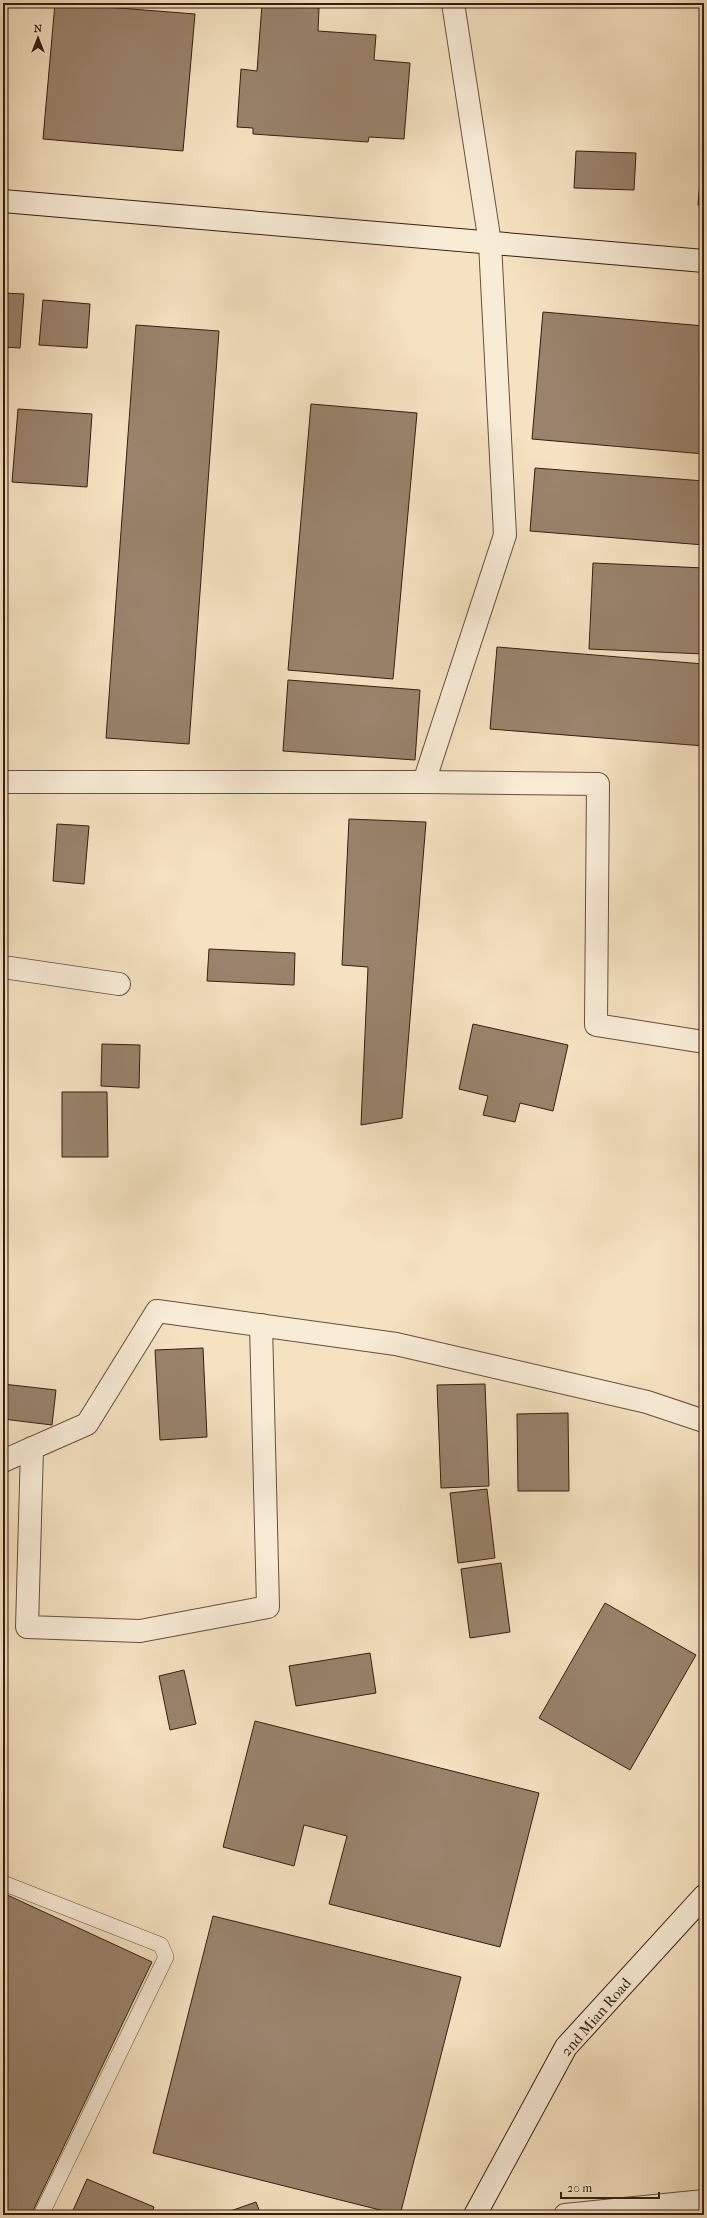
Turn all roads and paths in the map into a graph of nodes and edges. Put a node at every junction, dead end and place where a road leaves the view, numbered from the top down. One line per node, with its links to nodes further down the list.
1 (453, 3): 3 (street)
2 (3, 201): 3 (street)
3 (490, 243): 4 (street); 6 (street)
4 (704, 261)
5 (3, 782): 6 (street)
6 (424, 782): 9 (street)
7 (3, 967): 8 (street)
8 (119, 984)
9 (704, 1042)
10 (261, 1325): 11 (street); 12 (street); 12 (street)
11 (704, 1421)
12 (32, 1448): 13 (street)
13 (3, 1461)
14 (3, 1883): 17 (lane)
15 (703, 1898): 18 (street, 2nd Mian Road)
16 (704, 2201): 19 (street)
17 (41, 2215)
18 (475, 2215)
19 (565, 2215)

